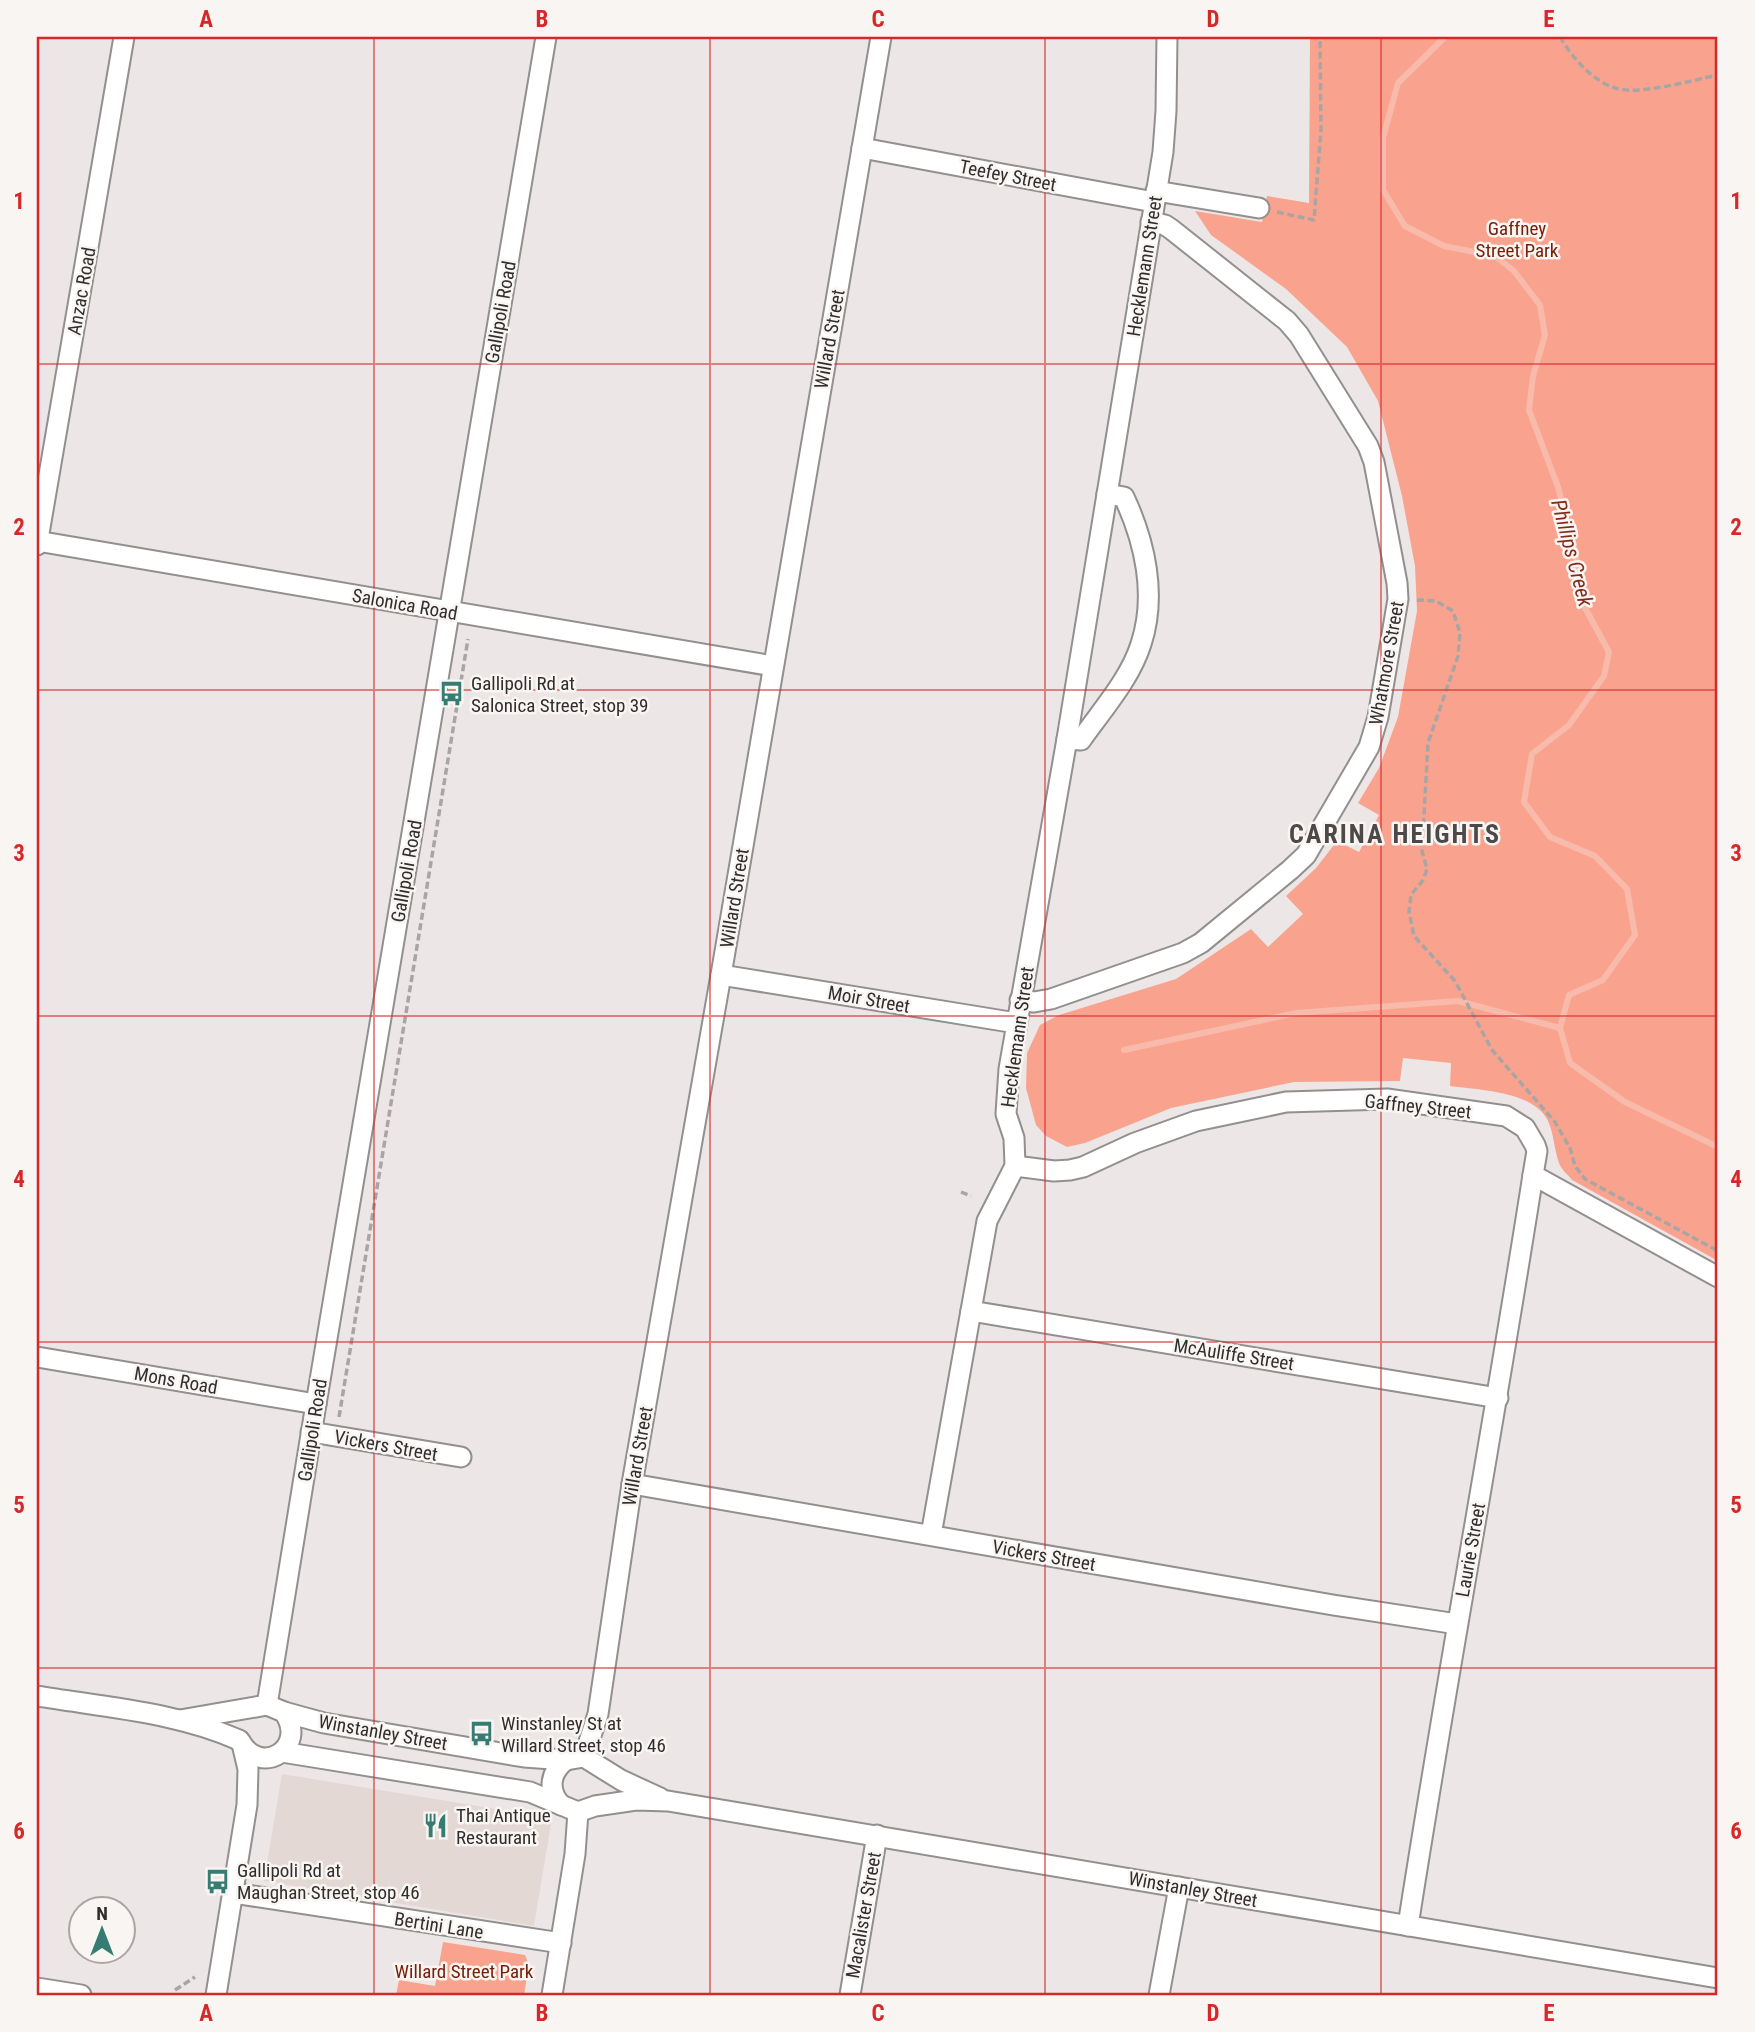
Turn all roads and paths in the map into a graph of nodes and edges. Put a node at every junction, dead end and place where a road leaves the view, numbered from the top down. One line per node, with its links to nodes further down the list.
1 (124, 37): 13 (street, Anzac Road)
2 (546, 37): 15 (street, Gallipoli Road)
3 (880, 37): 8 (street, Willard Street)
4 (1167, 37): 9 (street, Hecklemann Street)
5 (1320, 37): 10 (path)
6 (1560, 37): 7 (path)
7 (1718, 75)
8 (862, 148): 9 (street, Teefey Street); 17 (street, Willard Street)
9 (1155, 197): 10 (street, Teefey Street); 11 (street, Hecklemann Street)
10 (1259, 208)
11 (1151, 222): 12 (street, Hecklemann Street); 14 (street, Whatmore Street)
12 (1107, 494): 18 (street, Hecklemann Street); 18 (street)
13 (37, 543): 15 (street, Salonica Road)
14 (1398, 599): 20 (street, Whatmore Street); 26 (path)
15 (449, 612): 17 (street, Salonica Road); 31 (street, Gallipoli Road)
16 (468, 639): 32 (path)
17 (773, 666): 19 (street, Willard Street)
18 (1067, 739): 20 (street, Hecklemann Street)
19 (722, 975): 21 (street, Moir Street); 35 (street, Willard Street)
20 (1020, 1000): 21 (street, Hecklemann Street)
21 (1016, 1023): 22 (street, Hecklemann Street)
22 (1015, 1166): 23 (street, Gaffney Street); 28 (street)
23 (1533, 1175): 27 (street); 30 (street, Laurie Street)
24 (961, 1192): 25 (path)
25 (971, 1196)
26 (1718, 1251)
27 (1718, 1277)
28 (971, 1311): 30 (street, McAuliffe Street); 36 (street)
29 (37, 1357): 31 (street, Mons Road)
30 (1498, 1398): 37 (street, Laurie Street)
31 (316, 1404): 33 (street, Gallipoli Road)
32 (339, 1420)
33 (311, 1432): 34 (street, Vickers Street); 39 (street, Gallipoli Road)
34 (461, 1457)
35 (632, 1484): 36 (street, Vickers Street); 43 (street, Willard Street)
36 (930, 1535): 37 (street, Vickers Street)
37 (1457, 1624): 50 (street, Laurie Street)
38 (37, 1696): 40 (street, Winstanley Street)
39 (267, 1709): 40 (street, Winstanley Street); 41 (street); 42 (street, Winstanley Street); 43 (street, Winstanley Street)
40 (180, 1720): 41 (street, Winstanley Street)
41 (241, 1744): 42 (street, Winstanley Street); 45 (street)
42 (279, 1754): 45 (street); 46 (street, Winstanley Street)
43 (583, 1761): 44 (street, Winstanley Street); 46 (street); 46 (street)
44 (668, 1801): 46 (street, Winstanley Street); 47 (street, Winstanley Street)
45 (247, 1805): 49 (street)
46 (578, 1808): 51 (street)
47 (877, 1835): 48 (street, Winstanley Street); 59 (street, Macalister Street)
48 (1178, 1887): 50 (street, Winstanley Street); 60 (street)
49 (233, 1893): 51 (street, Bertini Lane); 57 (street)
50 (1408, 1926): 53 (street, Winstanley Street)
51 (561, 1943): 58 (street)
52 (195, 1977): 55 (path)
53 (1718, 1978)
54 (37, 1988): 56 (street)
55 (175, 1990)
56 (81, 1995)
57 (216, 1995)
58 (552, 1995)
59 (850, 1995)
60 (1159, 1995)

